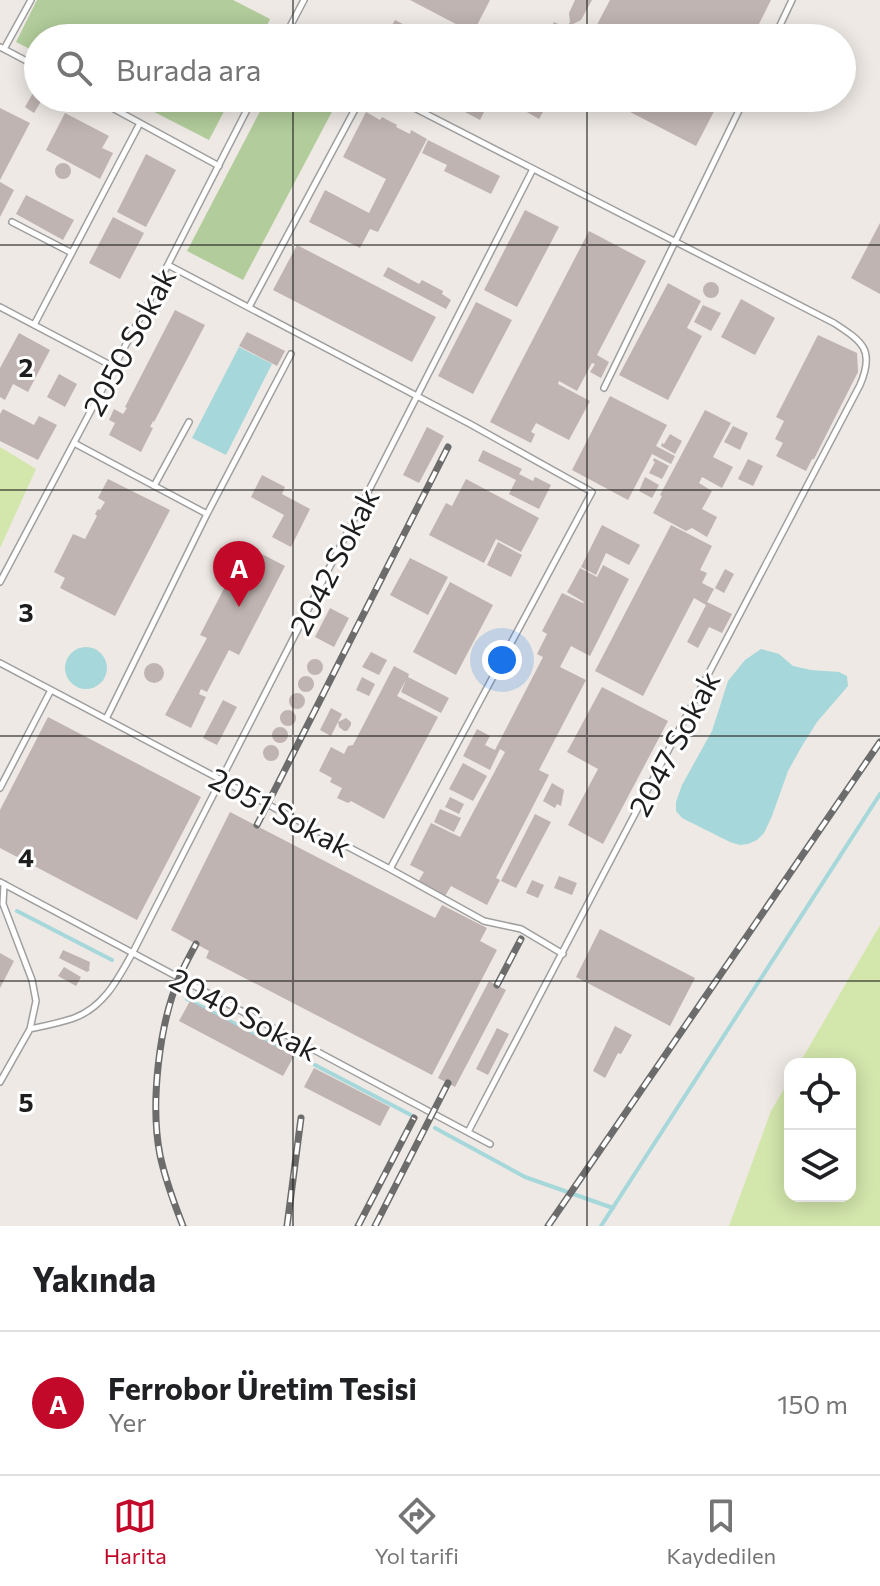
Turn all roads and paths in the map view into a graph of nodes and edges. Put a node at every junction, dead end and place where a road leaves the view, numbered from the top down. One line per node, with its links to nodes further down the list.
1 (31, 0): 6 (lane)
2 (304, 0): 4 (lane)
3 (792, 0): 5 (lane)
4 (291, 24)
5 (781, 24)
6 (2, 48): 7 (lane)
7 (24, 60)
8 (120, 112): 13 (lane)
9 (246, 112): 14 (lane, 2050 Sokak)
10 (353, 112): 21 (lane)
11 (422, 112): 15 (lane)
12 (738, 112): 17 (lane)
13 (140, 123): 14 (lane); 18 (lane)
14 (219, 166): 19 (lane, 2050 Sokak)
15 (533, 169): 17 (lane); 26 (lane, 2042 Sokak)
16 (12, 222): 18 (lane)
17 (675, 242): 25 (lane); 40 (lane, 2047 Sokak)
18 (72, 253): 22 (lane)
19 (168, 265): 21 (lane); 24 (lane, 2050 Sokak)
20 (0, 307): 22 (lane)
21 (249, 307): 26 (lane)
22 (34, 325): 24 (lane)
23 (291, 354): 30 (lane)
24 (114, 367): 28 (lane, 2050 Sokak)
25 (604, 388)
26 (417, 396): 35 (lane, 2042 Sokak); 37 (lane)
27 (189, 422): 29 (lane)
28 (74, 443): 29 (lane); 31 (lane, 2050 Sokak)
29 (154, 486): 30 (lane)
30 (207, 514): 34 (lane)
31 (0, 582)
32 (0, 663): 33 (lane, 2051 Sokak)
33 (51, 690): 34 (lane, 2051 Sokak); 36 (lane)
34 (106, 719): 35 (lane, 2051 Sokak)
35 (221, 780): 37 (lane, 2051 Sokak); 39 (lane, 2042 Sokak)
36 (0, 788)
37 (390, 869): 40 (lane, 2051 Sokak)
38 (2, 883): 39 (lane, 2040 Sokak); 41 (lane)
39 (133, 952): 41 (lane, 2042 Sokak); 43 (lane, 2040 Sokak)
40 (563, 954): 43 (lane, 2047 Sokak)
41 (30, 1029): 42 (lane)
42 (0, 1082)
43 (468, 1132): 44 (lane, 2040 Sokak)
44 (490, 1144)

